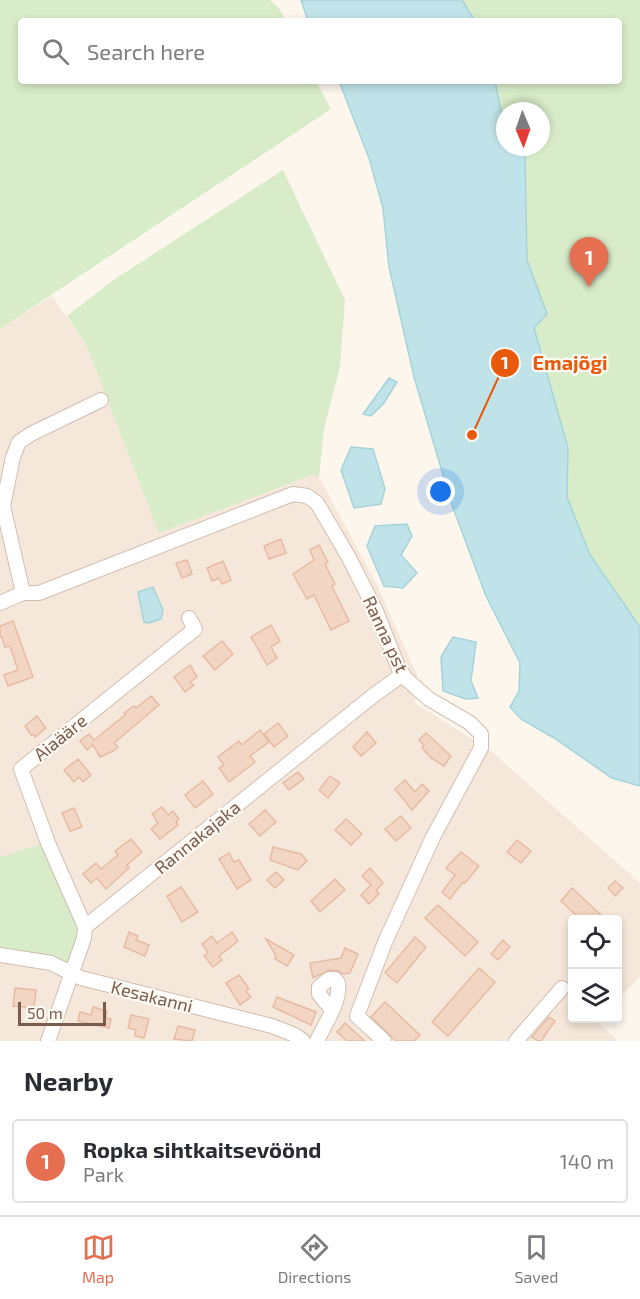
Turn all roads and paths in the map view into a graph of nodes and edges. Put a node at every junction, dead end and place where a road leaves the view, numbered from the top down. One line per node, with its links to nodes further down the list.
1 (101, 400): 2 (street)
2 (23, 593): 3 (street, Ranna pst); 5 (street, Ranna pst)
3 (0, 603)
4 (189, 618): 6 (street, Aiaääre)
5 (403, 675): 6 (street, Rannakajaka); 14 (street, Ranna pst)
6 (86, 927): 8 (street)
7 (0, 955): 8 (street, Kesakanni)
8 (71, 974): 11 (street); 12 (street, Kesakanni)
9 (562, 988): 15 (street)
10 (331, 1009): 13 (street)
11 (48, 1041)
12 (303, 1041)
13 (317, 1041)
14 (384, 1041)
15 (516, 1041)

